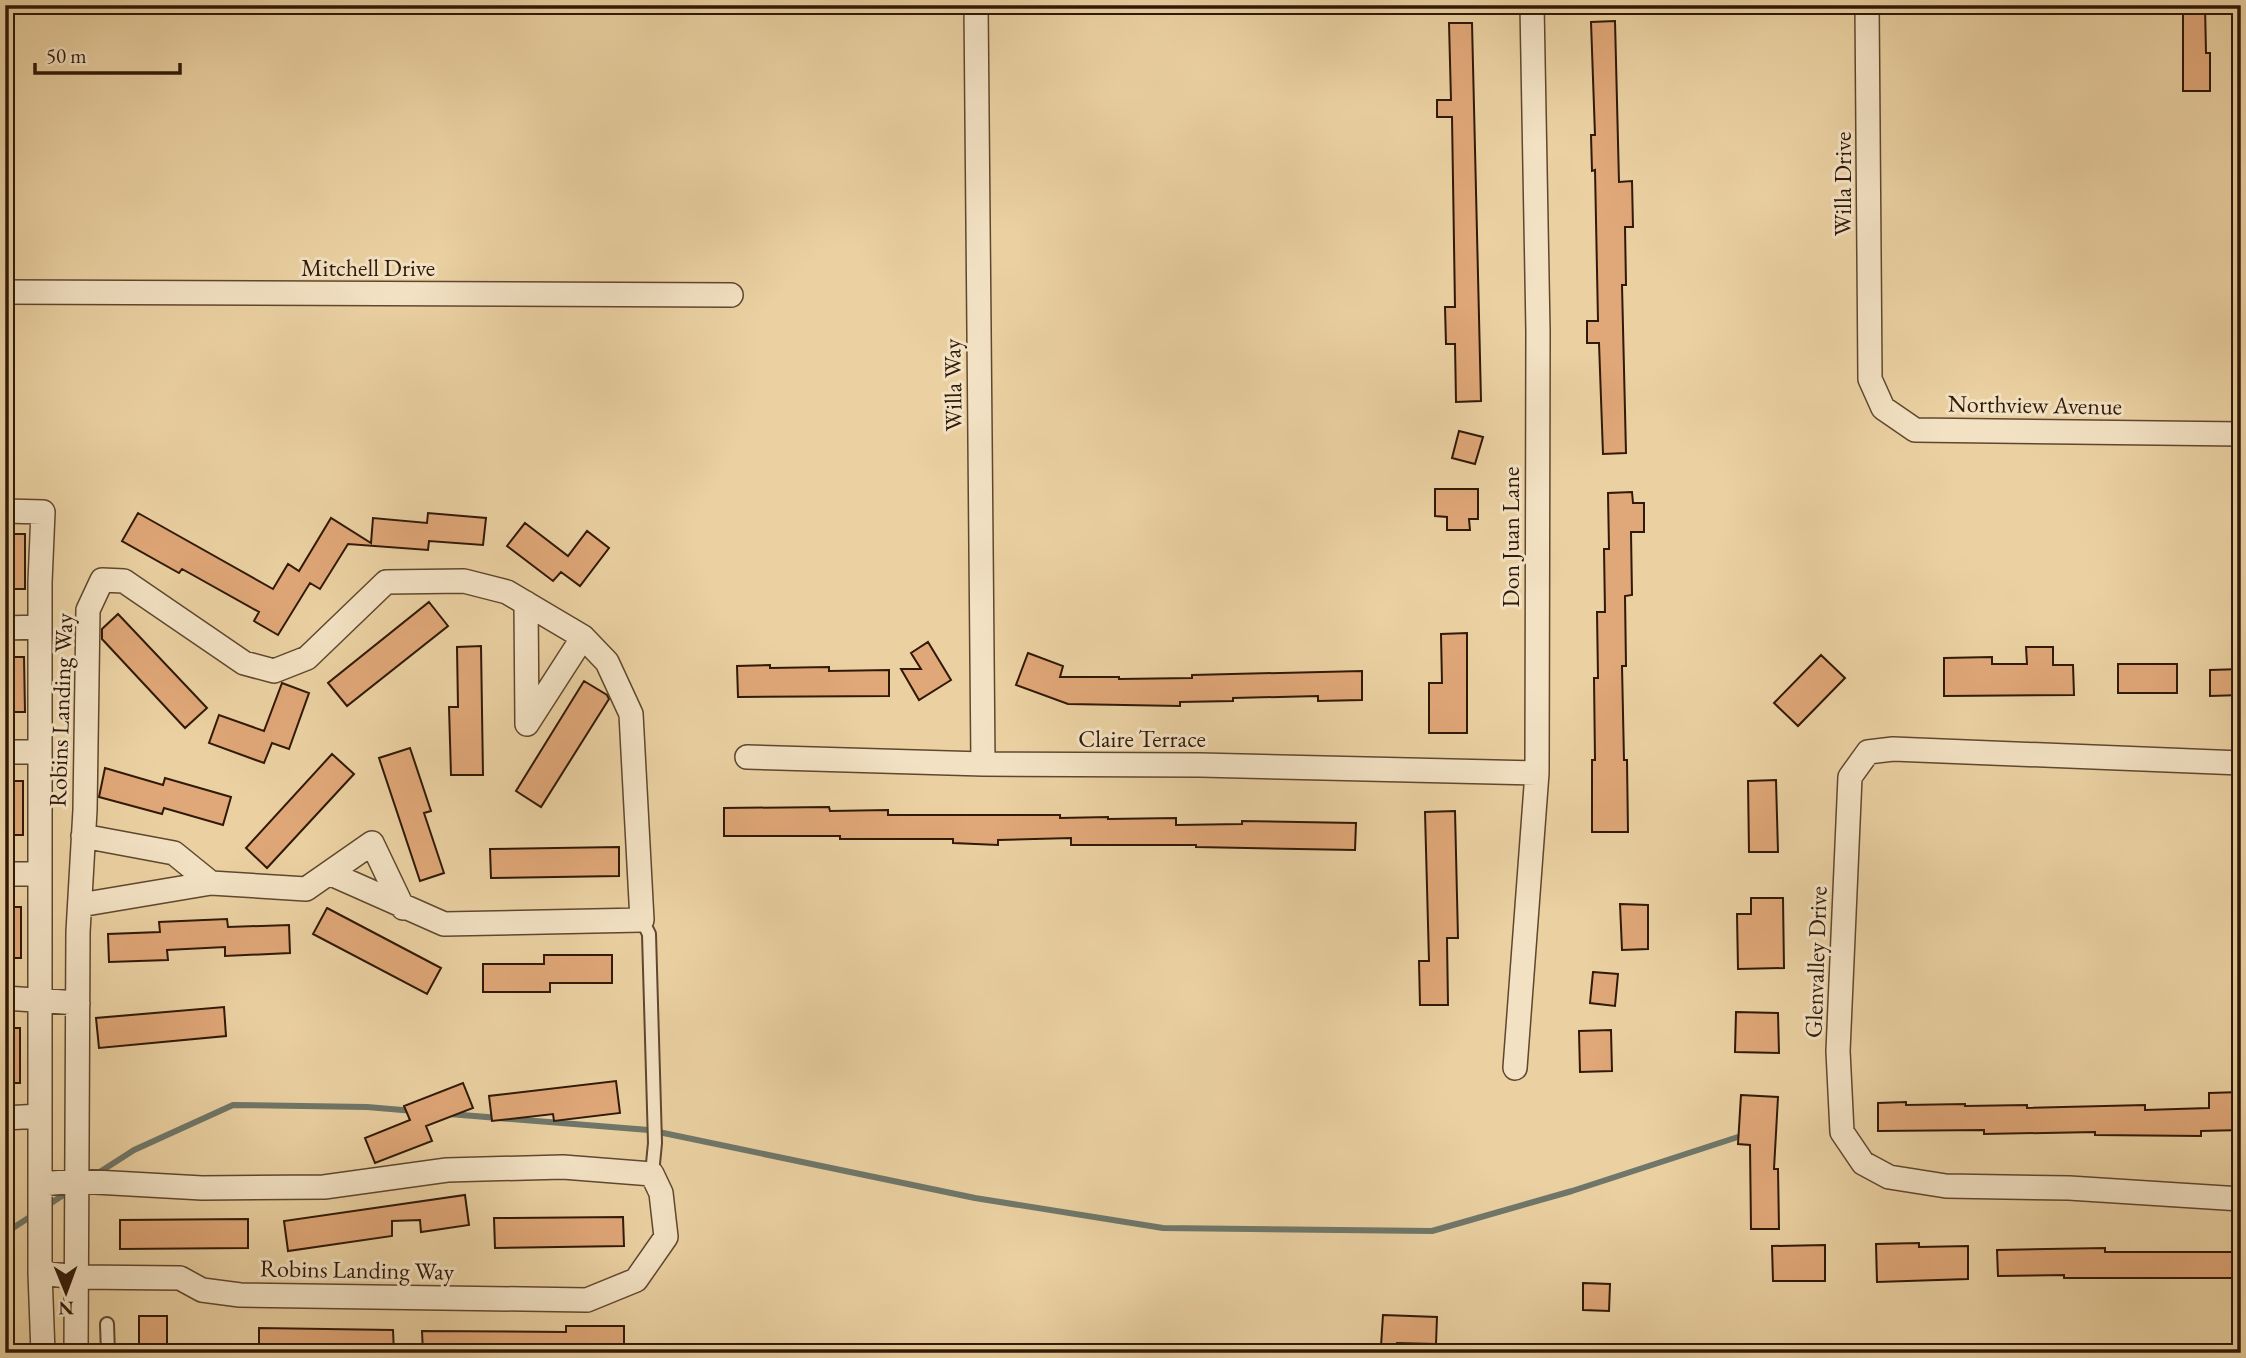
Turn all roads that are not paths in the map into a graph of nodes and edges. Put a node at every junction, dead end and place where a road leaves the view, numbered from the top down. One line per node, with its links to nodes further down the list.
1 (976, 5): 17 (street, Willa Way)
2 (1532, 5): 18 (street, Don Juan Lane)
3 (1867, 5): 6 (street, Willa Drive)
4 (5, 292): 5 (street, Mitchell Drive)
5 (731, 295)
6 (1870, 363): 7 (street, Northview Avenue)
7 (2241, 434)
8 (5, 511): 10 (street, Robins Landing Way)
9 (526, 603): 12 (street, Robins Landing Way); 12 (street); 19 (street, Robins Landing Way)
10 (40, 627): 11 (street); 14 (street, Robins Landing Way)
11 (5, 628)
12 (583, 637): 26 (street, Robins Landing Way)
13 (5, 752): 14 (street)
14 (40, 752): 22 (street, Robins Landing Way)
15 (747, 757): 17 (street, Claire Terrace)
16 (2241, 763): 40 (street, Glenvalley Drive)
17 (983, 764): 18 (street, Claire Terrace)
18 (1536, 773): 32 (street, Don Juan Lane)
19 (83, 836): 23 (street); 24 (street, Robins Landing Way)
20 (329, 873): 23 (street); 25 (street); 25 (street)
21 (5, 874): 22 (street)
22 (40, 874): 27 (street, Robins Landing Way)
23 (211, 883): 24 (street)
24 (80, 905): 28 (street, Robins Landing Way)
25 (403, 908): 26 (street)
26 (642, 920): 37 (lane)
27 (40, 932): 28 (street); 30 (street, Robins Landing Way)
28 (78, 932): 31 (street, Robins Landing Way)
29 (5, 999): 30 (street)
30 (40, 999): 31 (street); 34 (street, Robins Landing Way)
31 (78, 1003): 33 (street, Robins Landing Way)
32 (1515, 1068)
33 (78, 1088): 34 (street); 38 (street, Robins Landing Way)
34 (40, 1089): 35 (street, Robins Landing Way)
35 (40, 1116): 36 (street); 39 (street, Robins Landing Way)
36 (5, 1118)
37 (652, 1174): 38 (street); 42 (street, Robins Landing Way)
38 (77, 1181): 39 (street); 42 (street, Robins Landing Way)
39 (41, 1184): 41 (street, Robins Landing Way)
40 (2241, 1199)
41 (40, 1273): 42 (street, Robins Landing Way); 44 (street, Robins Landing Way)
42 (77, 1277): 45 (street, Robins Landing Way)
43 (107, 1324): 46 (lane)
44 (43, 1353)
45 (76, 1353)
46 (108, 1353)

